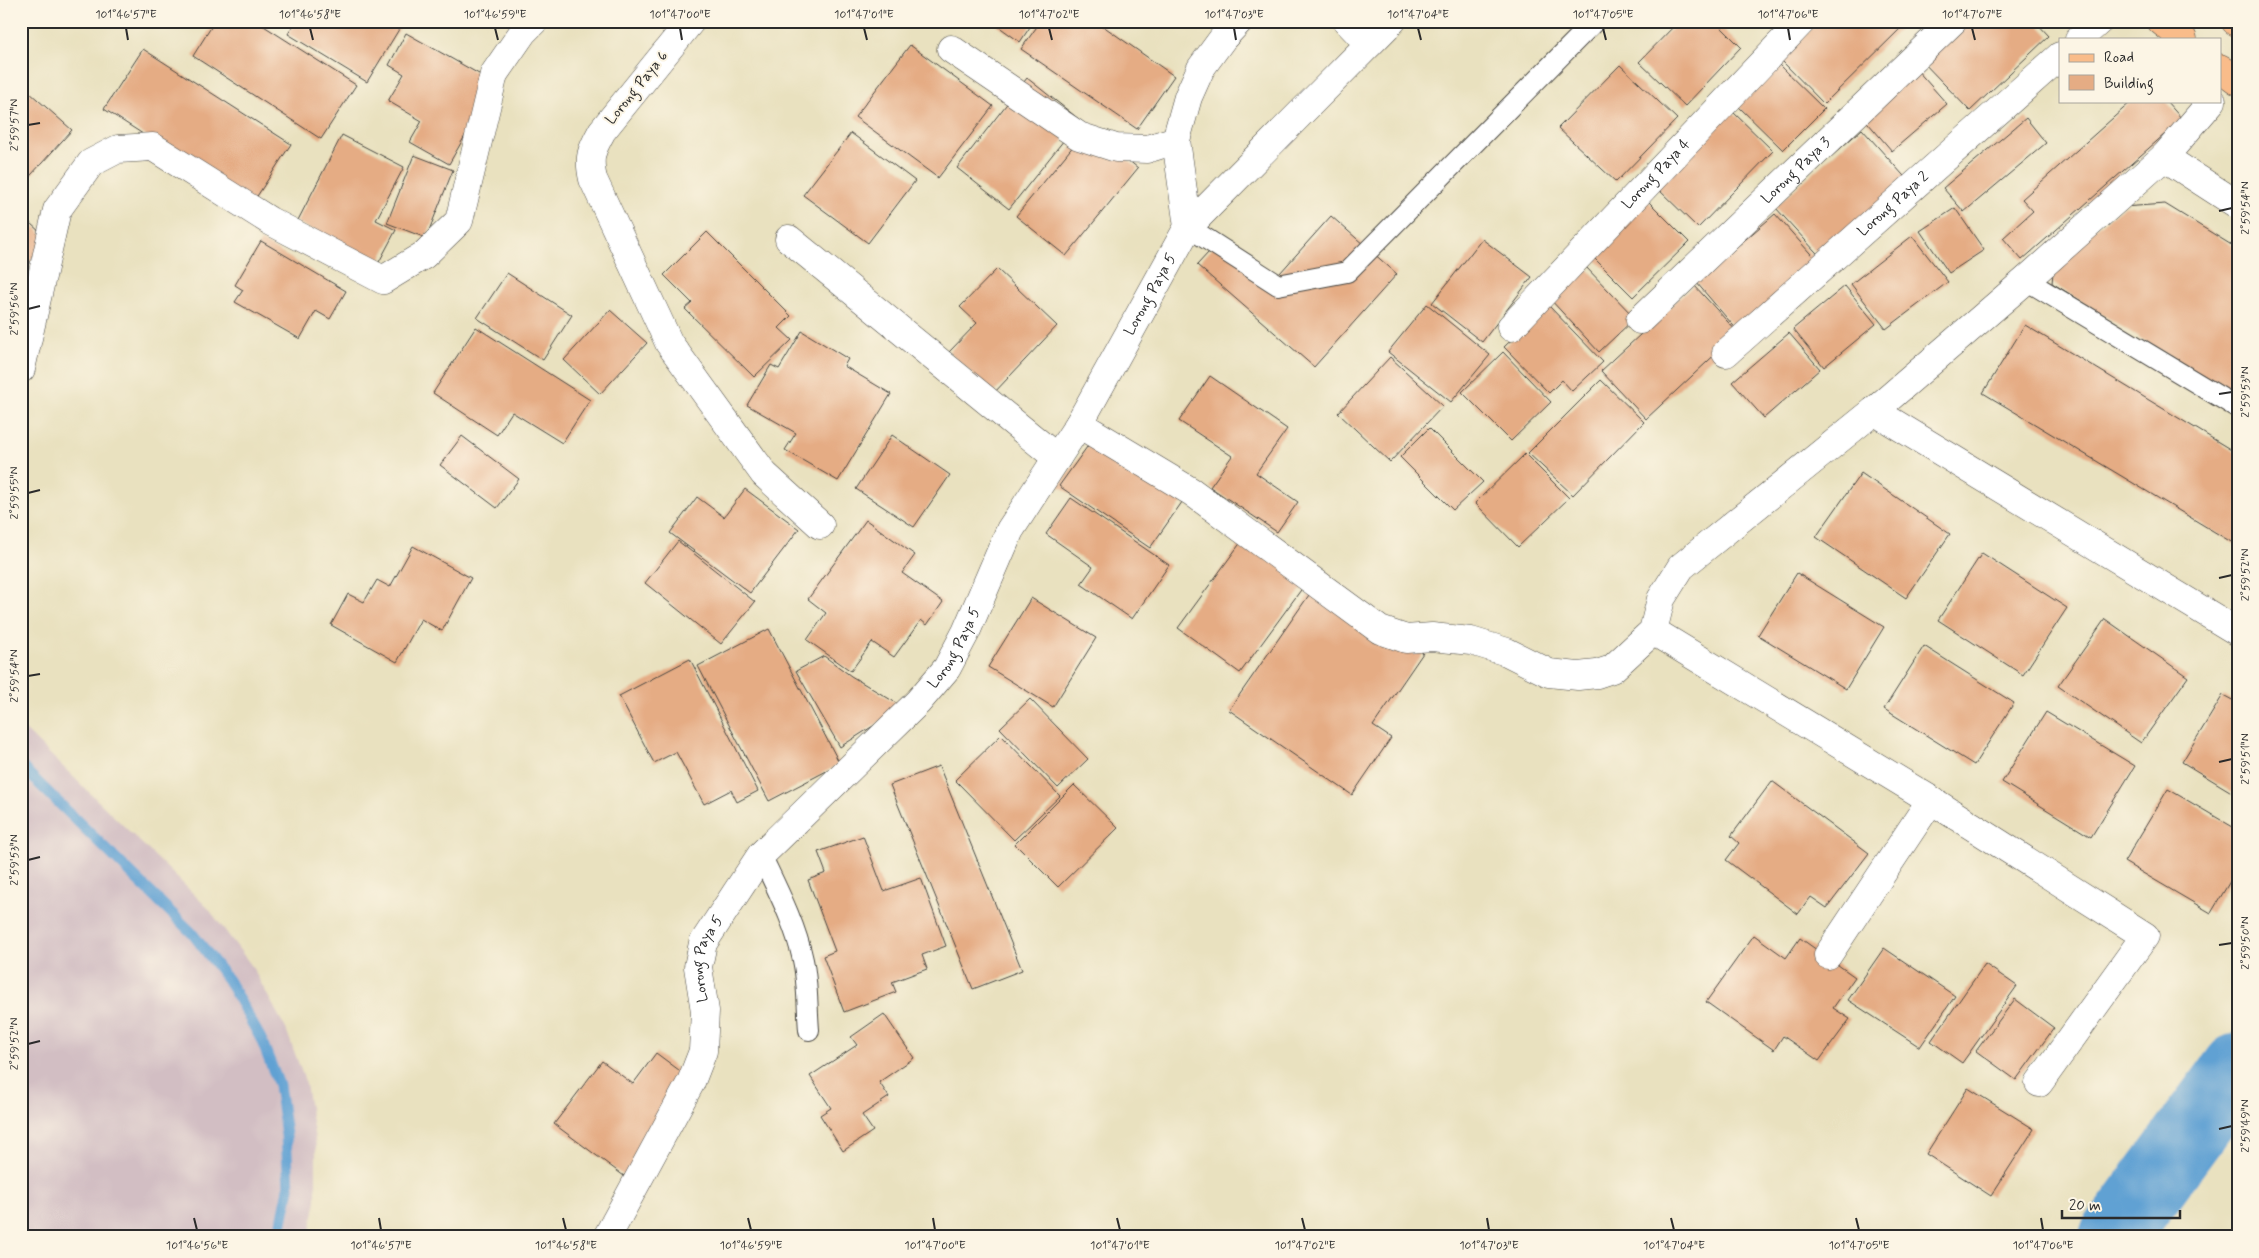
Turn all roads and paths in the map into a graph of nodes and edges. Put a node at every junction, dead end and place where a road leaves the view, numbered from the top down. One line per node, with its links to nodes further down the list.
1 (534, 21): 28 (street)
2 (691, 21): 33 (street, Lorong Paya 6)
3 (1239, 21): 19 (street)
4 (1347, 21): 15 (street)
5 (1392, 21): 15 (street, Lorong Paya 5)
6 (1595, 21): 22 (lane)
7 (1802, 21): 26 (street, Lorong Paya 4)
8 (1953, 21): 25 (street, Lorong Paya 3)
9 (2099, 21): 13 (street)
10 (2161, 21): 14 (main road)
11 (2235, 21): 12 (main road)
12 (2238, 24)
13 (2080, 38)
14 (2182, 38)
15 (1369, 44): 22 (street, Lorong Paya 5)
16 (951, 49): 19 (street)
17 (2059, 57): 27 (street, Lorong Paya 2)
18 (2211, 102): 20 (street)
19 (1176, 140): 22 (street)
20 (2164, 157): 21 (street); 24 (street)
21 (2238, 205)
22 (1188, 227): 31 (street, Lorong Paya 5)
23 (790, 239): 32 (street)
24 (2026, 280): 29 (lane); 30 (street)
25 (1640, 320)
26 (1511, 327)
27 (1726, 353)
28 (21, 369)
29 (2238, 408)
30 (1874, 411): 34 (street); 35 (street)
31 (1079, 424): 32 (street, Lorong Paya 5); 34 (street)
32 (1057, 458): 37 (street, Lorong Paya 5)
33 (820, 525)
34 (1653, 631): 36 (street)
35 (2238, 632)
36 (1931, 800): 38 (street); 40 (street)
37 (761, 855): 39 (lane); 41 (street, Lorong Paya 5)
38 (1828, 955)
39 (809, 1030)
40 (2038, 1083)
41 (607, 1237)

